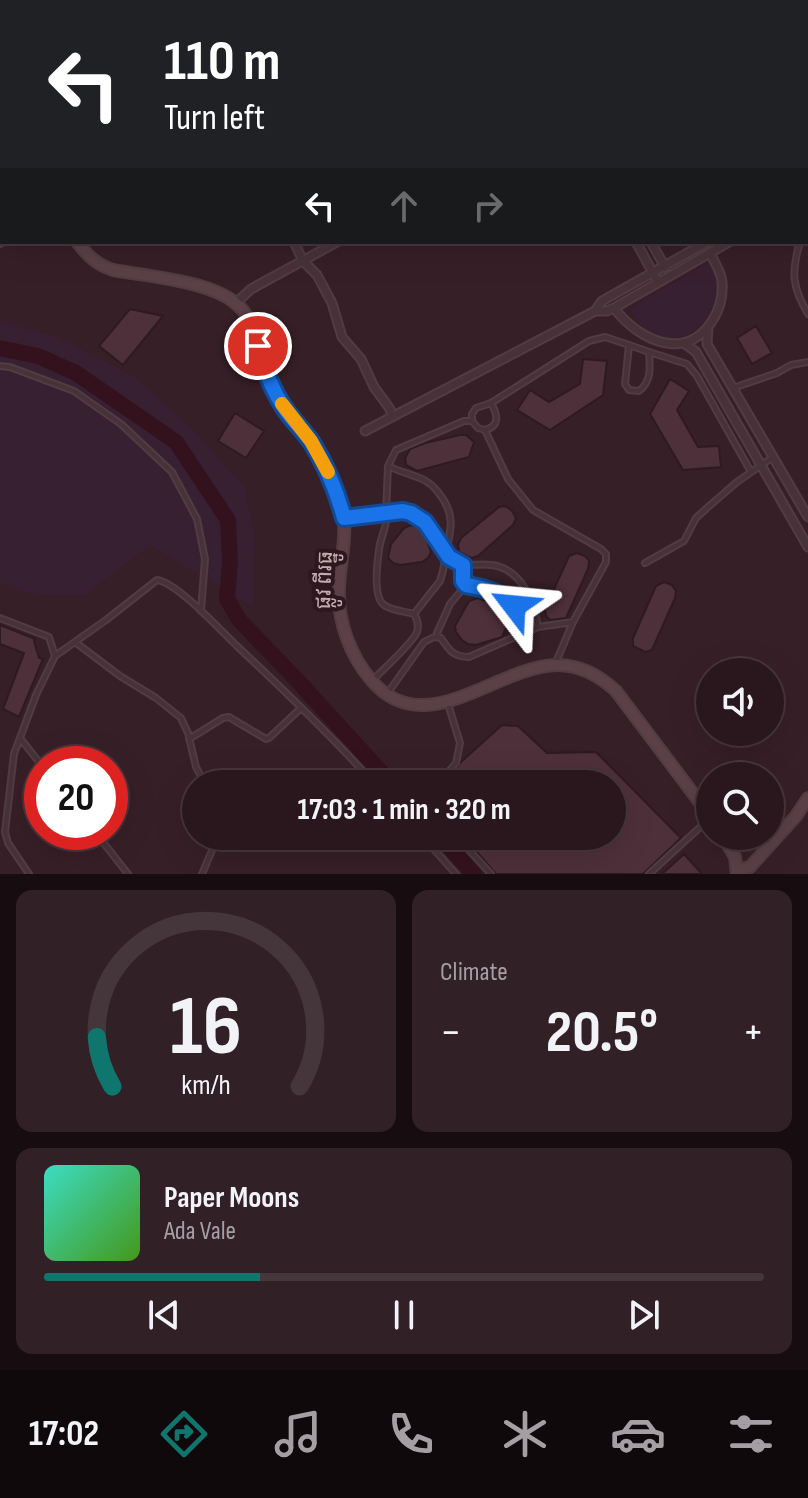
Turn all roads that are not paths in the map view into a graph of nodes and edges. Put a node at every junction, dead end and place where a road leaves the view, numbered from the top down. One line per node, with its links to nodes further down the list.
1 (79, 244): 15 (main road)
2 (295, 244): 10 (street)
3 (333, 244): 10 (street)
4 (637, 244): 12 (street)
5 (652, 244): 11 (street)
6 (703, 244): 11 (street)
7 (726, 244): 9 (street)
8 (799, 244): 18 (lane)
9 (710, 254): 13 (street); 19 (street)
10 (303, 261): 15 (street); 27 (street)
11 (664, 266): 12 (street); 13 (street)
12 (653, 272): 14 (street); 17 (street)
13 (670, 276): 14 (street)
14 (658, 282): 16 (street)
15 (236, 303): 37 (main road, ផ្លូវ ពីរធ្នូ)
16 (614, 308): 17 (street); 20 (street)
17 (595, 311): 27 (street)
18 (808, 314)
19 (708, 328): 20 (street); 25 (street)
20 (684, 343): 32 (street)
21 (629, 345): 22 (lane); 22 (lane); 26 (lane)
22 (649, 352): 34 (lane)
23 (808, 362): 25 (lane)
24 (0, 366): 43 (lane)
25 (733, 388): 31 (street)
26 (491, 403): 28 (lane); 29 (lane)
27 (392, 417): 30 (street)
28 (472, 421): 29 (lane); 33 (lane)
29 (485, 430): 46 (lane)
30 (365, 431)
31 (773, 457): 32 (lane); 36 (street)
32 (761, 465): 34 (lane); 38 (street)
33 (388, 466): 35 (lane); 39 (lane)
34 (751, 472): 40 (lane)
35 (386, 514): 37 (lane); 39 (lane); 44 (lane)
36 (808, 517)
37 (344, 518): 55 (main road, ផ្លូវ ពីរធ្នូ)
38 (808, 547)
39 (446, 552): 41 (lane); 44 (lane)
40 (645, 563)
41 (463, 565): 42 (lane); 47 (lane)
42 (466, 585): 48 (lane); 50 (lane)
43 (201, 611): 51 (lane); 58 (lane)
44 (414, 614): 49 (lane)
45 (0, 618): 53 (lane)
46 (573, 622): 47 (lane); 54 (lane)
47 (538, 627): 48 (lane)
48 (521, 633): 50 (lane)
49 (416, 635): 52 (lane); 55 (lane)
50 (438, 637): 52 (lane)
51 (75, 642): 53 (lane); 60 (lane)
52 (424, 642): 56 (lane)
53 (55, 656): 59 (lane)
54 (554, 665): 57 (main road); 65 (main road)
55 (372, 681): 56 (main road, ផ្លូវ ពីរធ្នូ)
56 (386, 695): 57 (main road)
57 (447, 702): 64 (lane)
58 (301, 708): 60 (lane); 63 (lane)
59 (20, 738): 61 (lane); 68 (lane)
60 (189, 739): 62 (lane)
61 (26, 746)
62 (198, 770)
63 (361, 770)
64 (450, 770)
65 (696, 798)
66 (808, 798): 74 (main road)
67 (696, 830): 80 (lane)
68 (2, 831): 75 (lane)
69 (109, 850): 76 (lane)
70 (212, 850): 77 (lane)
71 (435, 850): 78 (lane)
72 (469, 850): 79 (lane)
73 (731, 850): 74 (main road)
74 (737, 872)
75 (29, 874)
76 (128, 874)
77 (202, 874)
78 (456, 874)
79 (491, 874)
80 (649, 874)

